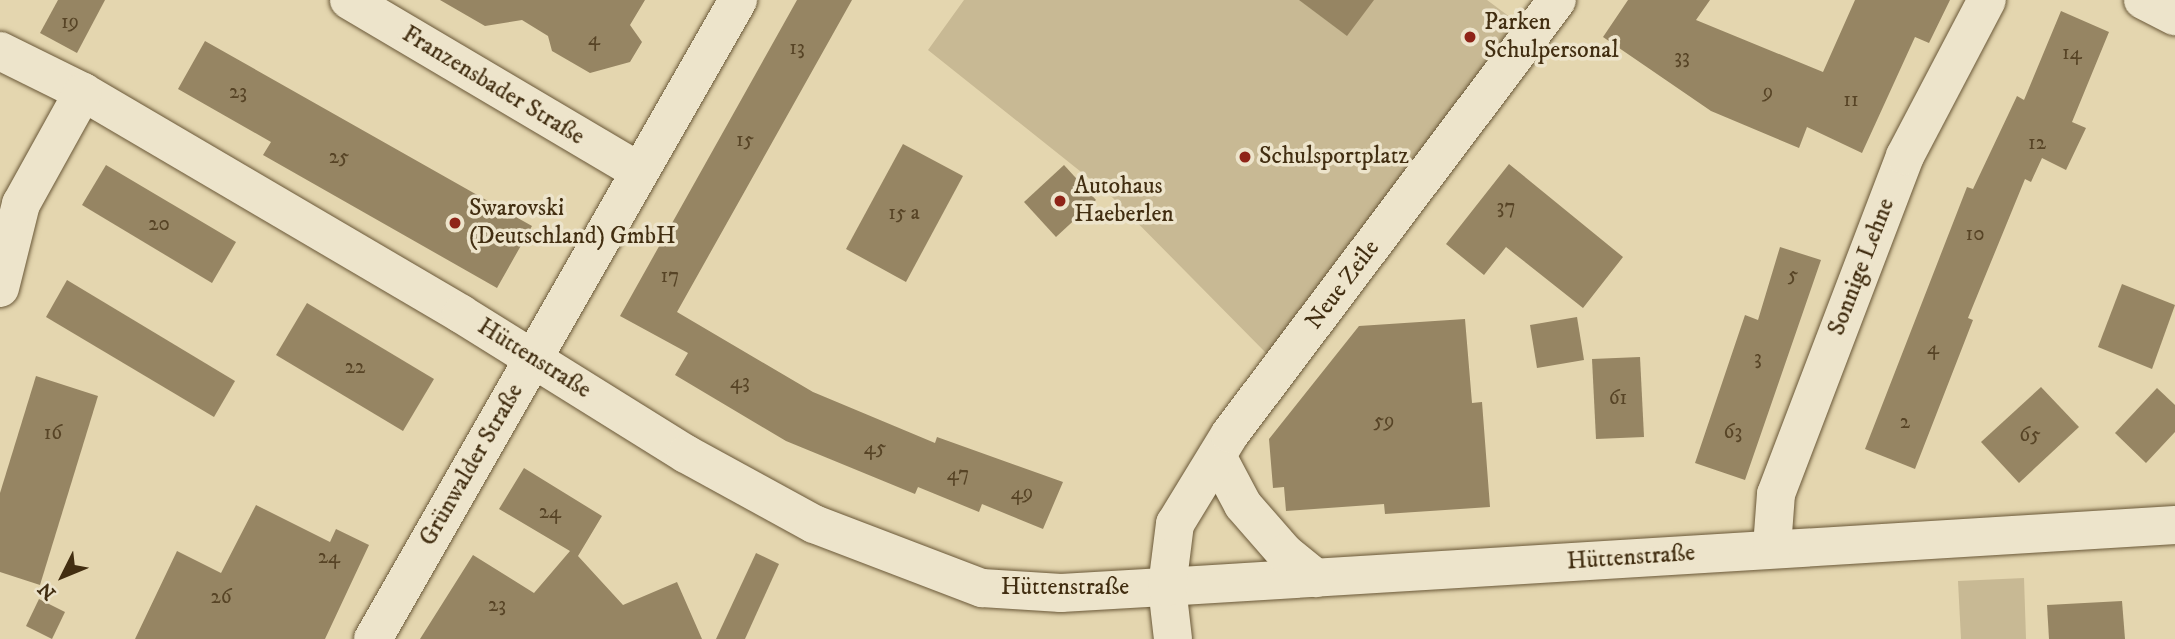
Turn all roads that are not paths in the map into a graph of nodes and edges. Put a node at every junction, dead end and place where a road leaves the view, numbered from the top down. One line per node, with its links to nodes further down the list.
1 (349, 0): 9 (street, Franzensbader Straße)
2 (738, 0): 9 (street, Grünwalder Straße)
3 (1558, 0): 12 (street, Neue Zeile)
4 (1987, 0): 14 (street, Sonnige Lehne)
5 (2143, 0): 6 (street)
6 (2175, 16)
7 (0, 51): 8 (street, Hüttenstraße)
8 (83, 92): 10 (street); 11 (street, Hüttenstraße)
9 (638, 172): 11 (street, Grünwalder Straße)
10 (0, 288)
11 (533, 357): 16 (street, Hüttenstraße); 17 (street, Grünwalder Straße)
12 (1217, 456): 15 (street); 16 (street, Neue Zeile)
13 (2175, 525): 14 (street, Hüttenstraße)
14 (1772, 547): 15 (street, Hüttenstraße)
15 (1316, 578): 16 (street, Hüttenstraße)
16 (1167, 587): 18 (street, Neue Zeile)
17 (373, 639)
18 (1173, 639)

